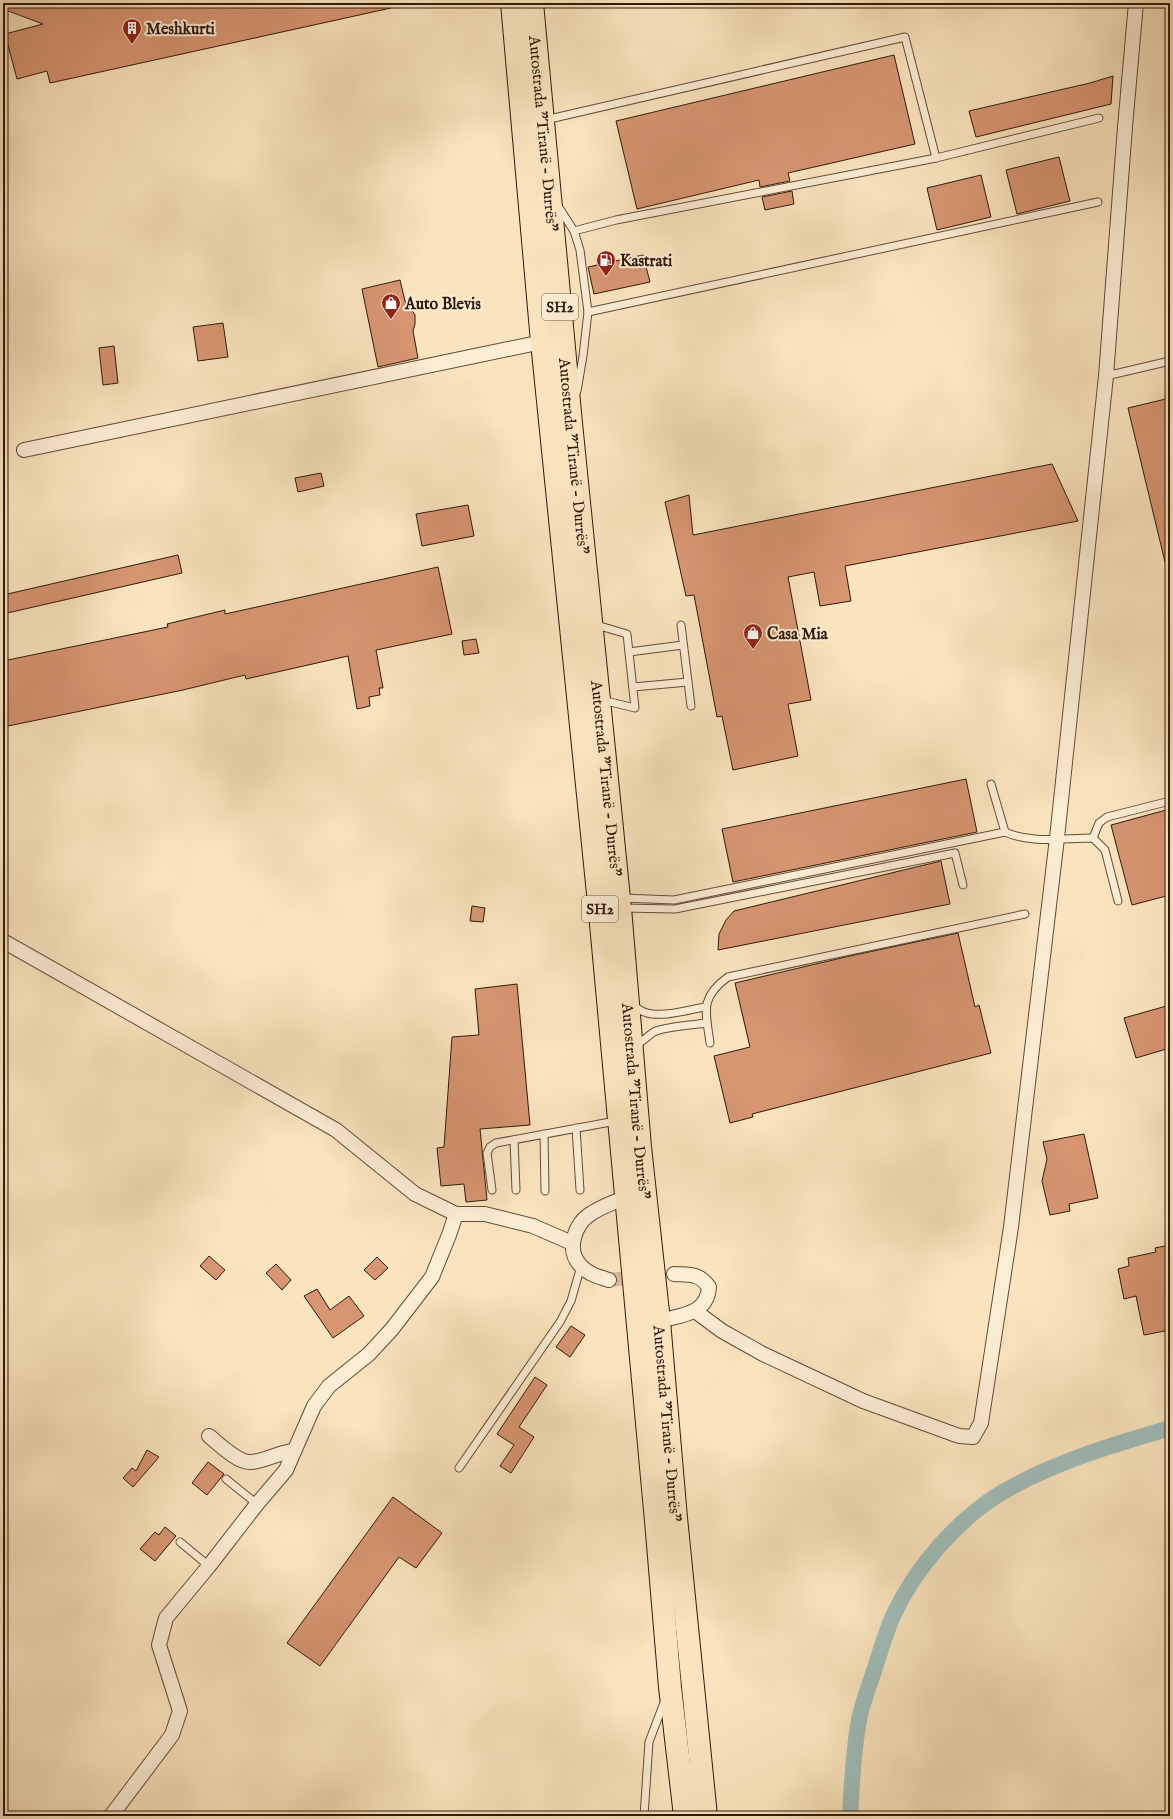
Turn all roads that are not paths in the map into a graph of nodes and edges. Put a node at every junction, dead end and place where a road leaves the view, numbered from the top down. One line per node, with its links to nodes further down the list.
1 (512, 3): 11 (highway, Autostrada "Tiranë - Durrës" / SH2)
2 (532, 3): 5 (highway, Autostrada "Tiranë - Durrës" / SH2)
3 (1136, 3): 13 (street)
4 (1099, 118): 6 (lane)
5 (543, 120): 6 (lane); 7 (highway, Autostrada "Tiranë - Durrës" / SH2)
6 (936, 158): 9 (lane)
7 (549, 191): 9 (lane); 14 (highway, Autostrada "Tiranë - Durrës" / SH2)
8 (1098, 202): 10 (lane)
9 (574, 231): 10 (lane)
10 (588, 312): 14 (lane)
11 (542, 342): 15 (street); 39 (highway, Autostrada "Tiranë - Durrës" / SH2)
12 (1170, 361): 13 (lane)
13 (1106, 376): 27 (street)
14 (571, 423): 16 (highway, Autostrada "Tiranë - Durrës" / SH2)
15 (24, 450)
16 (591, 624): 19 (lane); 22 (highway, Autostrada "Tiranë - Durrës" / SH2)
17 (681, 625): 18 (lane)
18 (683, 645): 19 (lane); 20 (lane)
19 (629, 652): 21 (lane)
20 (688, 682): 21 (lane); 23 (lane)
21 (633, 687): 22 (lane)
22 (598, 699): 31 (highway, Autostrada "Tiranë - Durrës" / SH2)
23 (691, 706)
24 (991, 784): 26 (lane)
25 (1170, 800): 28 (lane)
26 (1005, 832): 27 (lane); 31 (lane)
27 (1057, 838): 28 (lane); 53 (street)
28 (1093, 838): 30 (lane)
29 (963, 885): 31 (lane)
30 (1118, 901)
31 (619, 903): 34 (highway, Autostrada "Tiranë - Durrës" / SH2)
32 (1025, 914): 35 (lane)
33 (3, 942): 48 (street)
34 (625, 986): 35 (lane); 38 (highway, Autostrada "Tiranë - Durrës" / SH2)
35 (705, 1007): 36 (lane)
36 (707, 1023): 37 (lane); 38 (lane)
37 (710, 1043)
38 (631, 1044): 54 (highway, Autostrada "Tiranë - Durrës" / SH2)
39 (619, 1120): 40 (lane); 47 (highway, Autostrada "Tiranë - Durrës" / SH2)
40 (576, 1128): 41 (lane); 45 (lane)
41 (544, 1134): 42 (lane); 46 (lane)
42 (514, 1140): 43 (lane); 44 (lane)
43 (492, 1190)
44 (516, 1190)
45 (580, 1190)
46 (545, 1191)
47 (626, 1196): 49 (street); 62 (highway, Autostrada "Tiranë - Durrës" / SH2)
48 (456, 1214): 49 (street); 56 (street)
49 (572, 1243): 50 (street)
50 (580, 1266): 52 (street); 57 (lane)
51 (674, 1274): 53 (street)
52 (609, 1280)
53 (695, 1312): 54 (street)
54 (659, 1321): 66 (highway, Autostrada "Tiranë - Durrës" / SH2)
55 (209, 1436): 56 (street)
56 (294, 1451): 59 (street)
57 (459, 1468)
58 (226, 1479): 59 (lane)
59 (257, 1504): 61 (street)
60 (180, 1542): 61 (lane)
61 (209, 1566): 63 (street)
62 (670, 1687): 64 (lane); 65 (highway, Autostrada "Tiranë - Durrës" / SH2)
63 (111, 1816)
64 (644, 1816)
65 (685, 1816)
66 (706, 1816)

